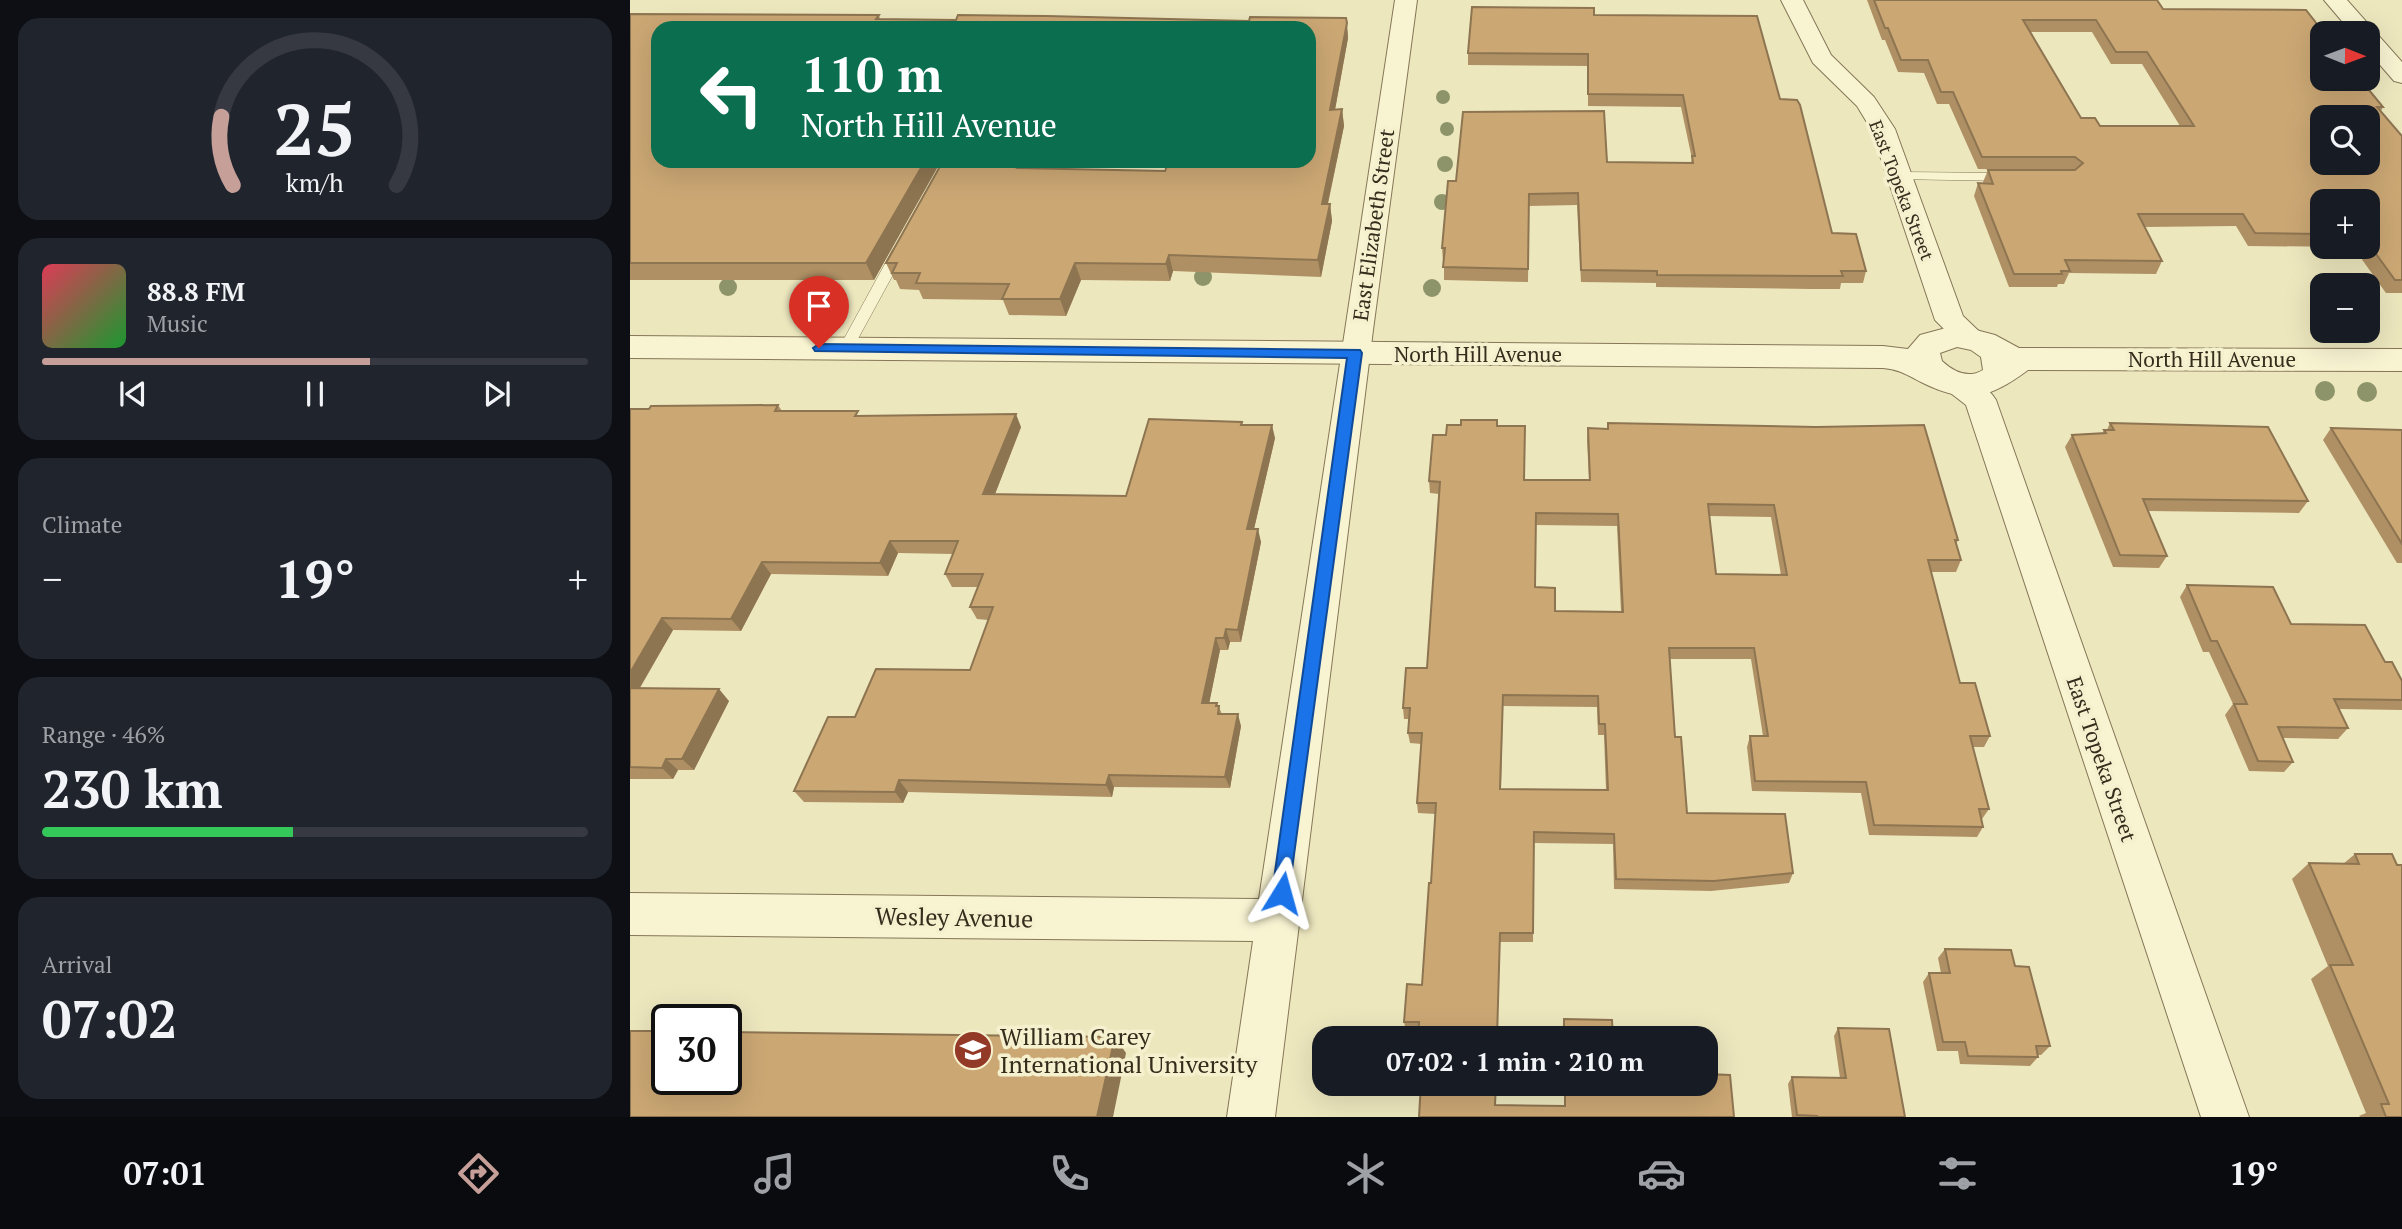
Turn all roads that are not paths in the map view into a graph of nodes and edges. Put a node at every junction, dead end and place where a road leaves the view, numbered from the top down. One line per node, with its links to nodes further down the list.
1 (1406, 0): 12 (street, East Elizabeth Street)
2 (1791, 0): 7 (street, East Topeka Street)
3 (2335, 0): 4 (street)
4 (2354, 21)
5 (2380, 51): 6 (street)
6 (2402, 76)
7 (1899, 176): 8 (lane); 13 (street, East Topeka Street)
8 (2020, 177)
9 (909, 233): 11 (lane)
10 (630, 347): 11 (street, North Hill Avenue)
11 (846, 348): 12 (street, North Hill Avenue)
12 (1355, 353): 13 (street, North Hill Avenue); 16 (street, East Elizabeth Street)
13 (1964, 360): 14 (street, North Hill Avenue); 18 (street, East Topeka Street)
14 (2402, 360)
15 (630, 914): 16 (street, Wesley Avenue)
16 (1278, 920): 17 (street, East Elizabeth Street)
17 (1251, 1117)
18 (2225, 1117)

